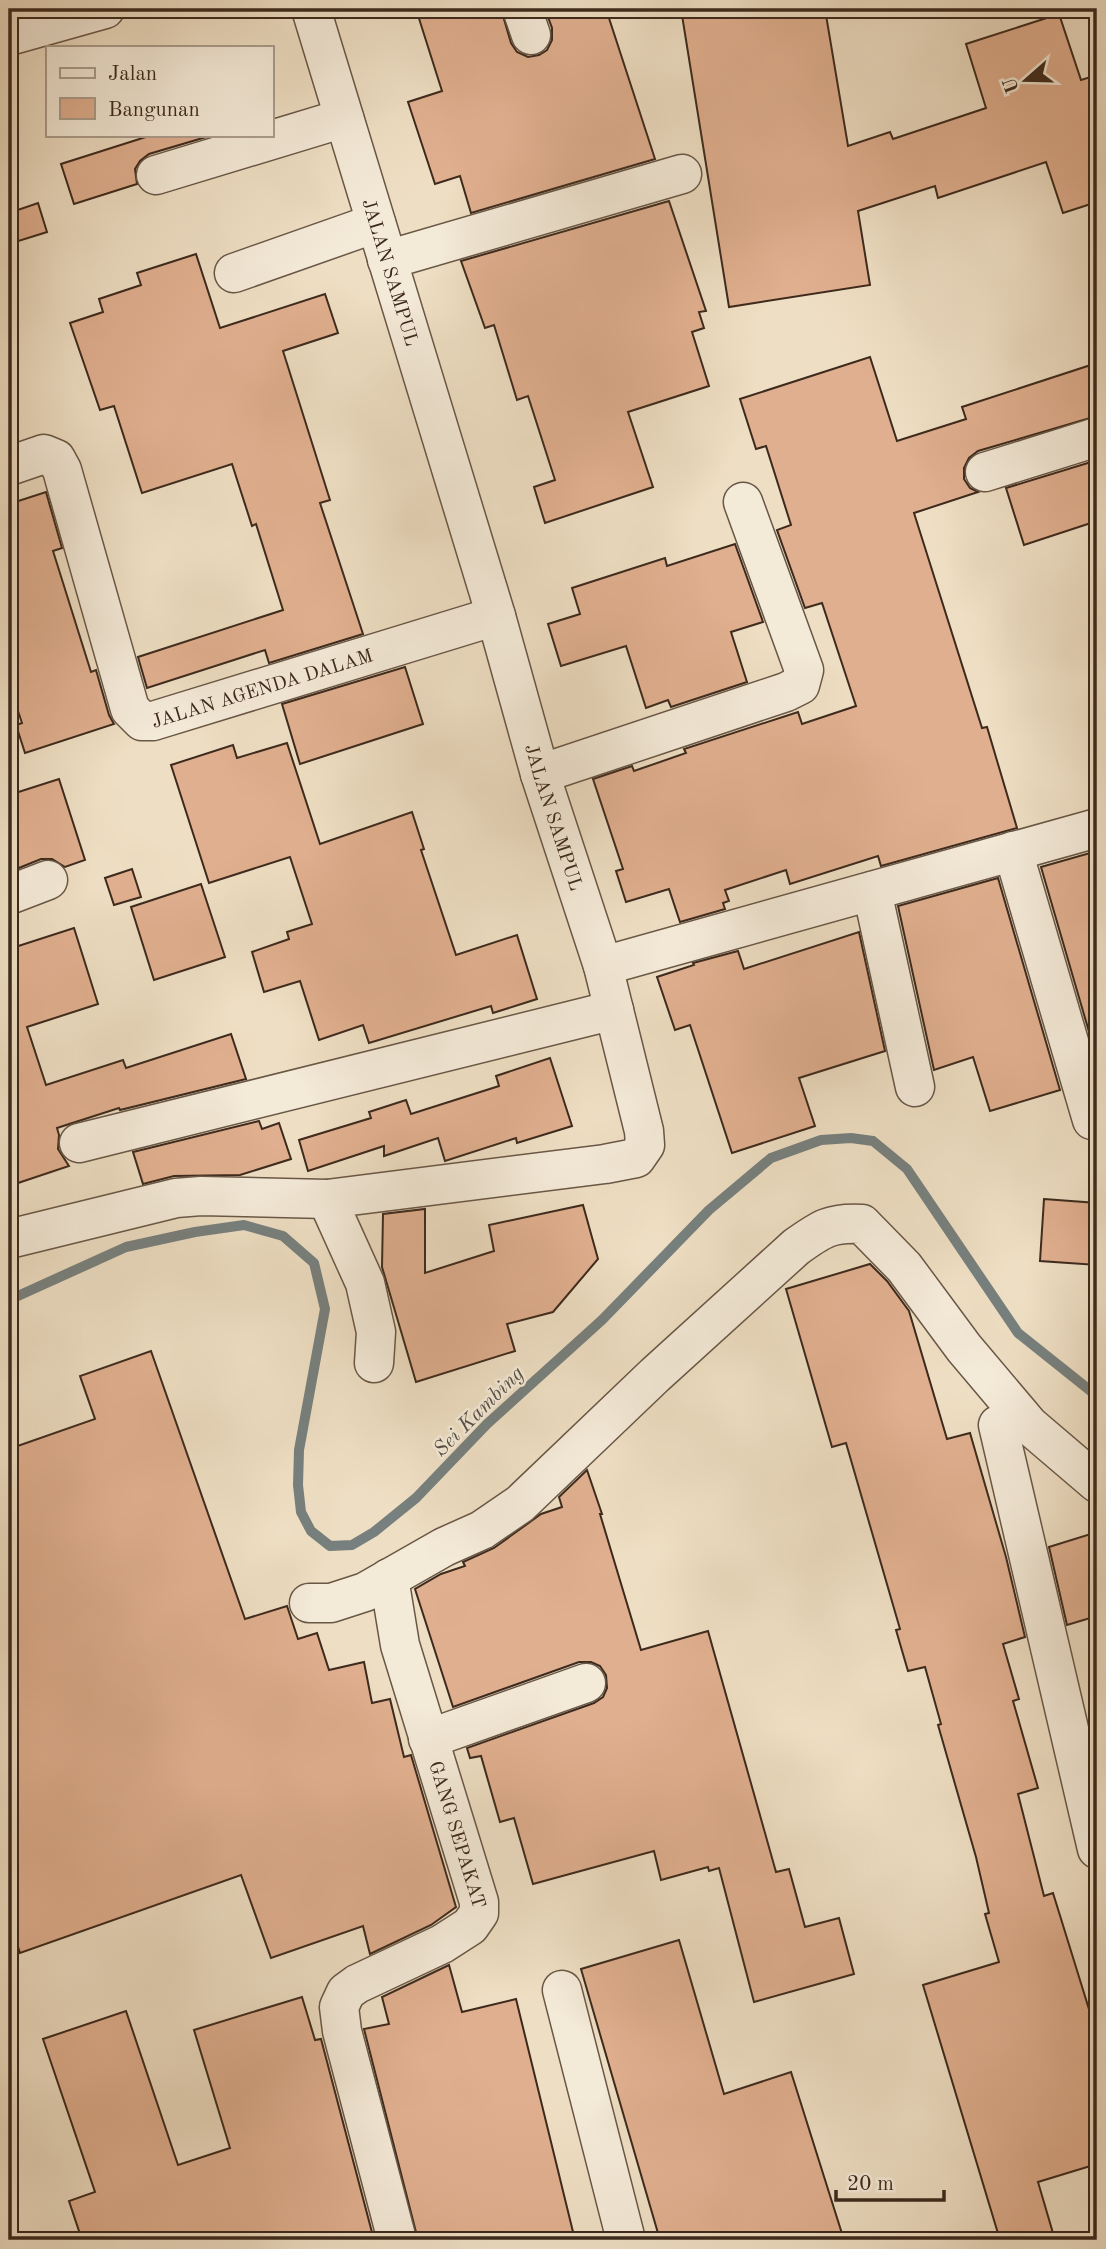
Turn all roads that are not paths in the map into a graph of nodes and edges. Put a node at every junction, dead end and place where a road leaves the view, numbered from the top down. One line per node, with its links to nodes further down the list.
1 (105, 9): 3 (street)
2 (311, 9): 4 (street, JALAN SAMPUL)
3 (9, 36)
4 (344, 118): 6 (street); 7 (street, JALAN SAMPUL)
5 (682, 174): 8 (street)
6 (156, 175)
7 (376, 223): 8 (street, JALAN SAMPUL); 9 (street)
8 (387, 260): 14 (street, JALAN SAMPUL)
9 (234, 273)
10 (1097, 438): 12 (street)
11 (9, 466): 14 (street, JALAN AGENDA DALAM)
12 (985, 472)
13 (743, 502): 15 (street)
14 (496, 616): 15 (street, JALAN SAMPUL)
15 (540, 774): 21 (street, JALAN SAMPUL)
16 (1097, 828): 17 (street)
17 (1013, 851): 19 (street); 24 (street)
18 (48, 880): 20 (street)
19 (872, 891): 21 (street); 23 (street)
20 (9, 895)
21 (603, 967): 22 (street, JALAN SAMPUL)
22 (614, 1010): 25 (street); 26 (street, JALAN SAMPUL)
23 (915, 1087)
24 (1092, 1120)
25 (79, 1143)
26 (327, 1199): 27 (street); 28 (street)
27 (9, 1239)
28 (374, 1363)
29 (998, 1425): 35 (street)
30 (1097, 1483): 31 (street)
31 (389, 1578): 32 (street); 34 (street, GANG SEPAKAT)
32 (309, 1603)
33 (586, 1683): 34 (street)
34 (428, 1739): 37 (street, GANG SEPAKAT)
35 (1097, 1849)
36 (562, 1990): 38 (street)
37 (397, 2240)
38 (626, 2240)

